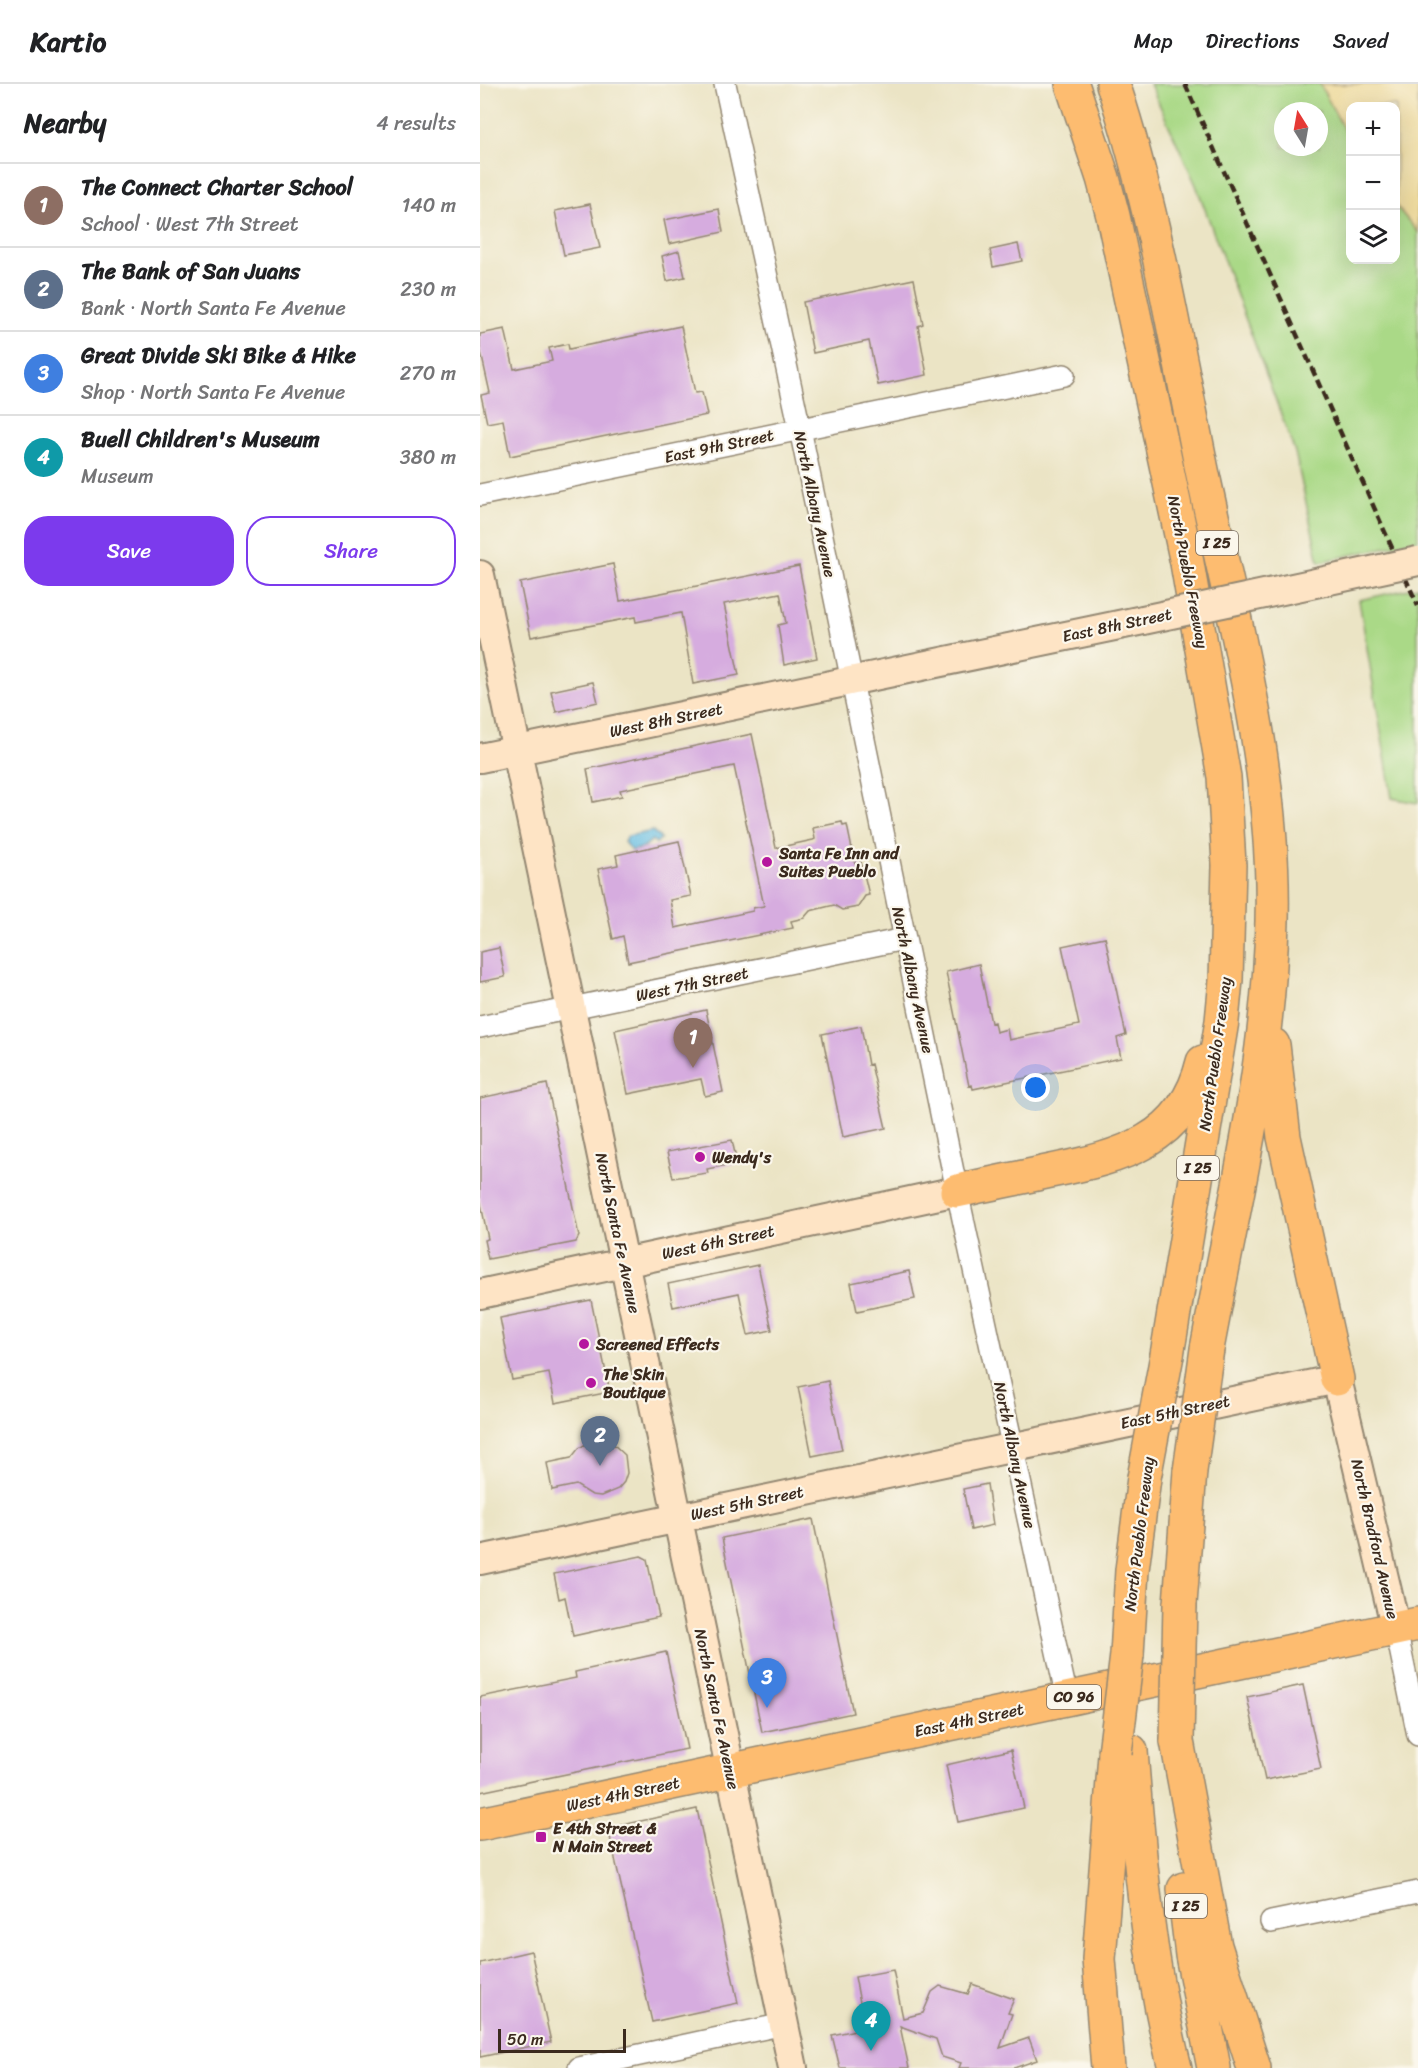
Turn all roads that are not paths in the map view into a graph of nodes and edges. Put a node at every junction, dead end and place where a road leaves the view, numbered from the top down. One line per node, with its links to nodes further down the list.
1 (725, 84): 7 (street, North Albany Avenue)
2 (1060, 84): 5 (main road)
3 (1072, 84): 5 (main road, North Pueblo Freeway / I 25)
4 (1114, 84): 16 (main road, North Pueblo Freeway / I 25)
5 (1093, 145): 15 (main road, North Pueblo Freeway / I 25)
6 (1064, 375): 7 (street, East 9th Street)
7 (800, 429): 8 (street, East 9th Street); 11 (street, North Albany Avenue)
8 (480, 495)
9 (1418, 561): 11 (main road, East 8th Street, bridge)
10 (480, 575): 12 (main road, North Santa Fe Avenue)
11 (852, 681): 12 (main road, West 8th Street); 14 (street, North Albany Avenue)
12 (518, 750): 13 (main road, West 8th Street); 17 (main road, North Santa Fe Avenue)
13 (480, 758)
14 (904, 939): 17 (street, West 7th Street); 19 (street, North Albany Avenue)
15 (1226, 980): 19 (main road); 30 (main road, North Pueblo Freeway / I 25, bridge)
16 (1268, 1007): 22 (main road); 29 (main road, North Pueblo Freeway / I 25, bridge)
17 (572, 1009): 18 (street, West 7th Street); 20 (main road, North Santa Fe Avenue)
18 (480, 1027)
19 (957, 1191): 20 (main road, West 6th Street); 23 (street, North Albany Avenue)
20 (623, 1262): 21 (main road, West 6th Street); 24 (main road, North Santa Fe Avenue)
21 (480, 1294)
22 (1337, 1378): 23 (main road, East 5th Street); 26 (main road, North Bradford Avenue)
23 (1014, 1447): 24 (main road, West 5th Street); 27 (street, North Albany Avenue)
24 (676, 1518): 25 (main road, West 5th Street); 31 (main road, North Santa Fe Avenue)
25 (480, 1560)
26 (1407, 1627): 27 (main road, East 4th Street / CO 96); 28 (street, North Bradford Avenue)
27 (1067, 1698): 31 (main road, East 4th Street / CO 96)
28 (1418, 1735)
29 (1177, 1741): 40 (main road, North Pueblo Freeway / I 25); 41 (main road)
30 (1123, 1752): 38 (main road); 39 (main road, I 25)
31 (731, 1771): 32 (main road, West 4th Street / CO 96); 35 (main road, North Santa Fe Avenue)
32 (480, 1824)
33 (1418, 1893): 34 (street)
34 (1271, 1922)
35 (784, 2024): 36 (street); 37 (main road, North Santa Fe Avenue)
36 (579, 2068)
37 (793, 2068)
38 (1108, 2068)
39 (1175, 2068)
40 (1214, 2068)
41 (1254, 2068)

